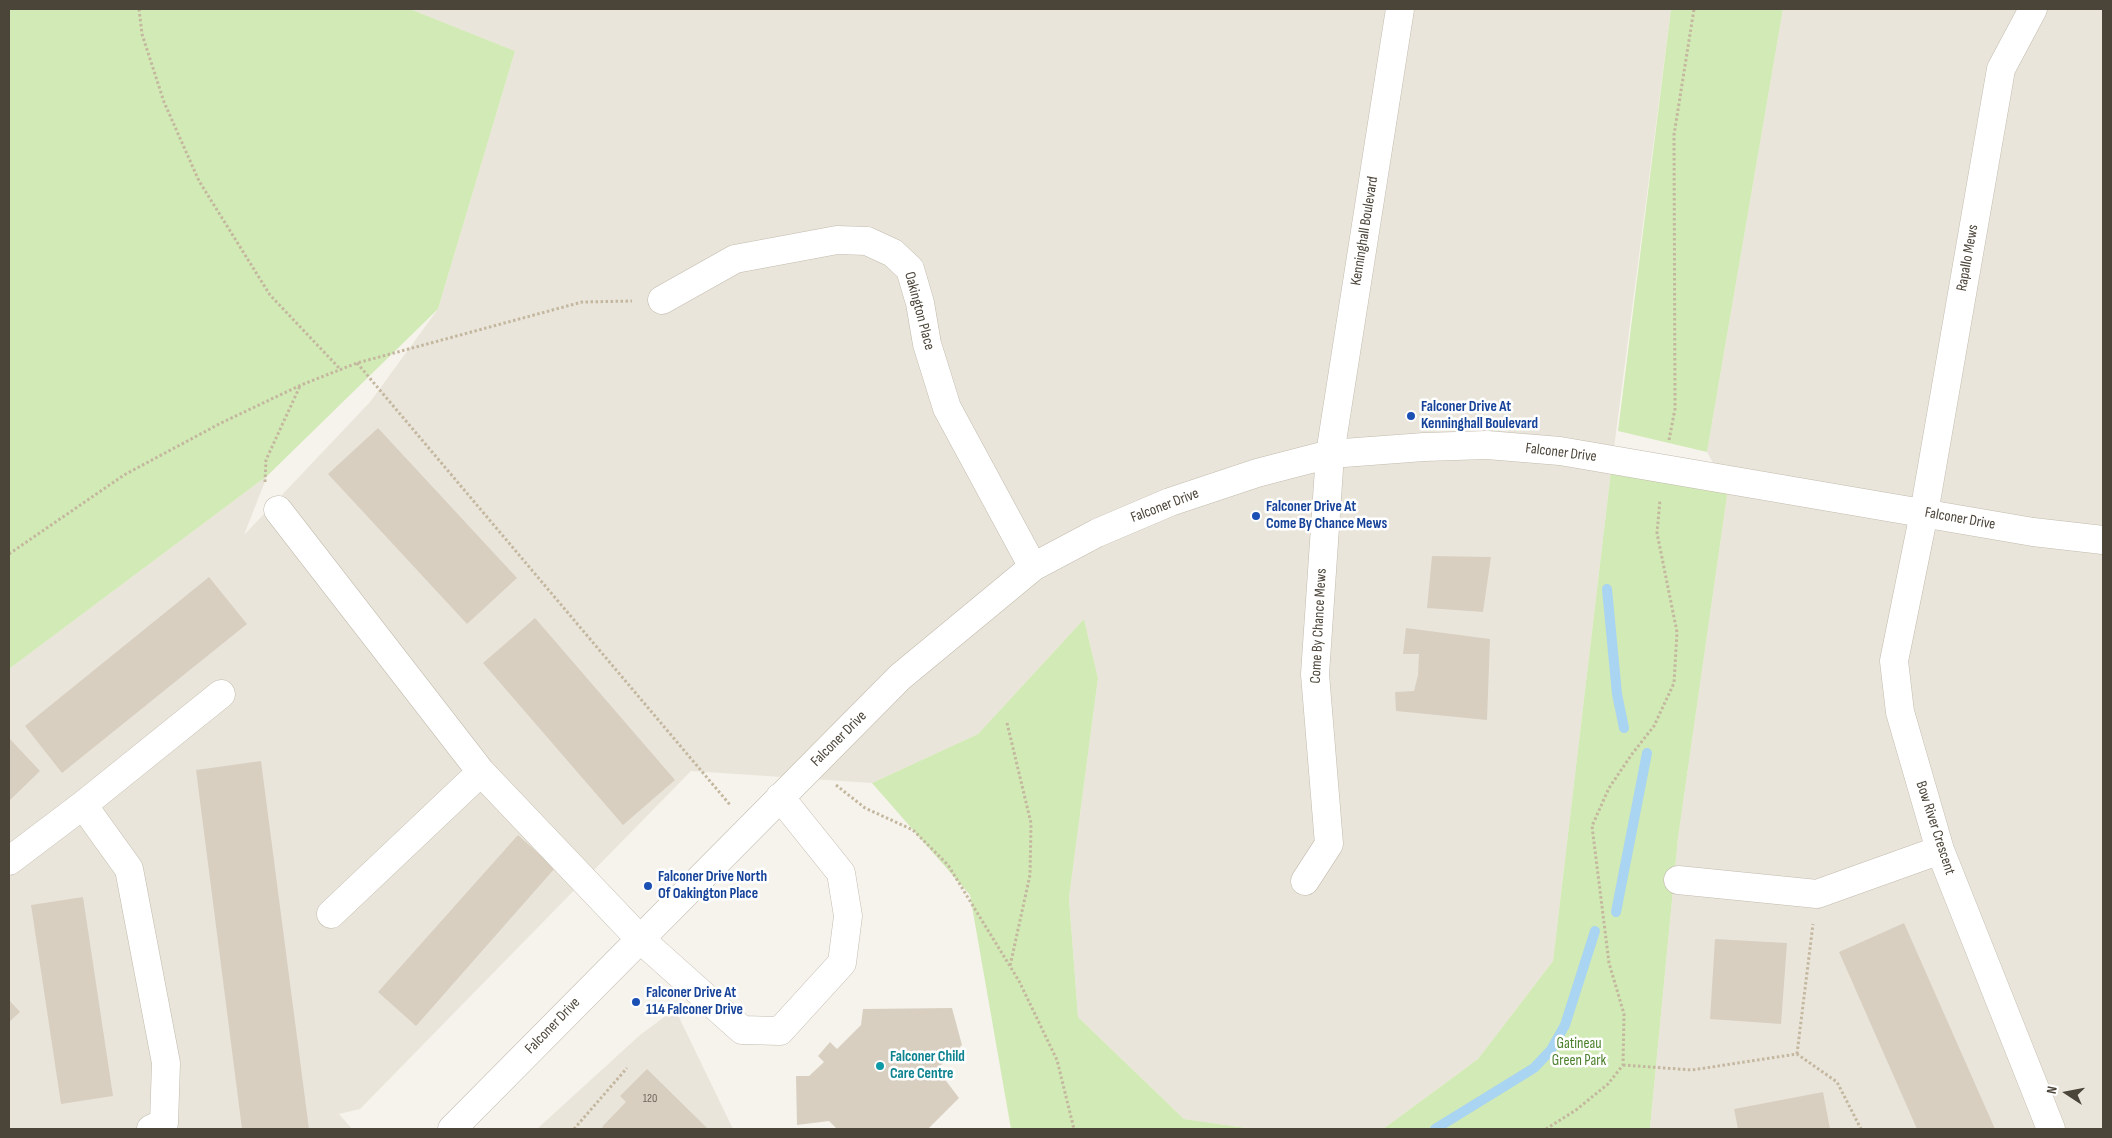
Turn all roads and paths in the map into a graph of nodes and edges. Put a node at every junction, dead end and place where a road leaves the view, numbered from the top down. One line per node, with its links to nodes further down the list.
1 (140, 9): 7 (path)
2 (1400, 9): 9 (street, Kenninghall Boulevard)
3 (1694, 9): 10 (path)
4 (2033, 9): 12 (street, Rapallo Mews)
5 (662, 300): 6 (path); 15 (street, Oakington Place)
6 (357, 363): 7 (path); 22 (path)
7 (341, 370): 8 (path)
8 (301, 386): 11 (path); 14 (path)
9 (1330, 454): 10 (street, Falconer Drive); 15 (street, Falconer Drive); 26 (street, Come By Chance Mews)
10 (1663, 468): 12 (street, Falconer Drive); 32 (path)
11 (278, 510): 19 (street)
12 (1924, 513): 13 (street, Falconer Drive); 23 (street, Bow River Crescent)
13 (2103, 540)
14 (9, 554)
15 (1033, 567): 18 (street, Falconer Drive)
16 (221, 694): 21 (street)
17 (1006, 723): 30 (path)
18 (812, 766): 20 (street, Falconer Drive); 30 (path)
19 (481, 772): 28 (street); 29 (street)
20 (780, 797): 22 (street, Falconer Drive); 29 (street)
21 (83, 805): 24 (street); 34 (street)
22 (750, 827): 29 (street, Falconer Drive)
23 (1940, 850): 27 (street); 40 (street, Bow River Crescent)
24 (9, 861)
25 (1678, 880): 27 (street)
26 (1305, 881)
27 (1817, 894): 31 (path)
28 (332, 914)
29 (639, 938): 35 (street, Falconer Drive)
30 (1010, 966): 37 (path)
31 (1797, 1054): 32 (path); 39 (path)
32 (1623, 1065): 38 (path)
33 (627, 1068): 36 (path)
34 (160, 1127)
35 (452, 1129)
36 (574, 1129)
37 (1074, 1129)
38 (1546, 1129)
39 (1861, 1129)
40 (2051, 1129)

